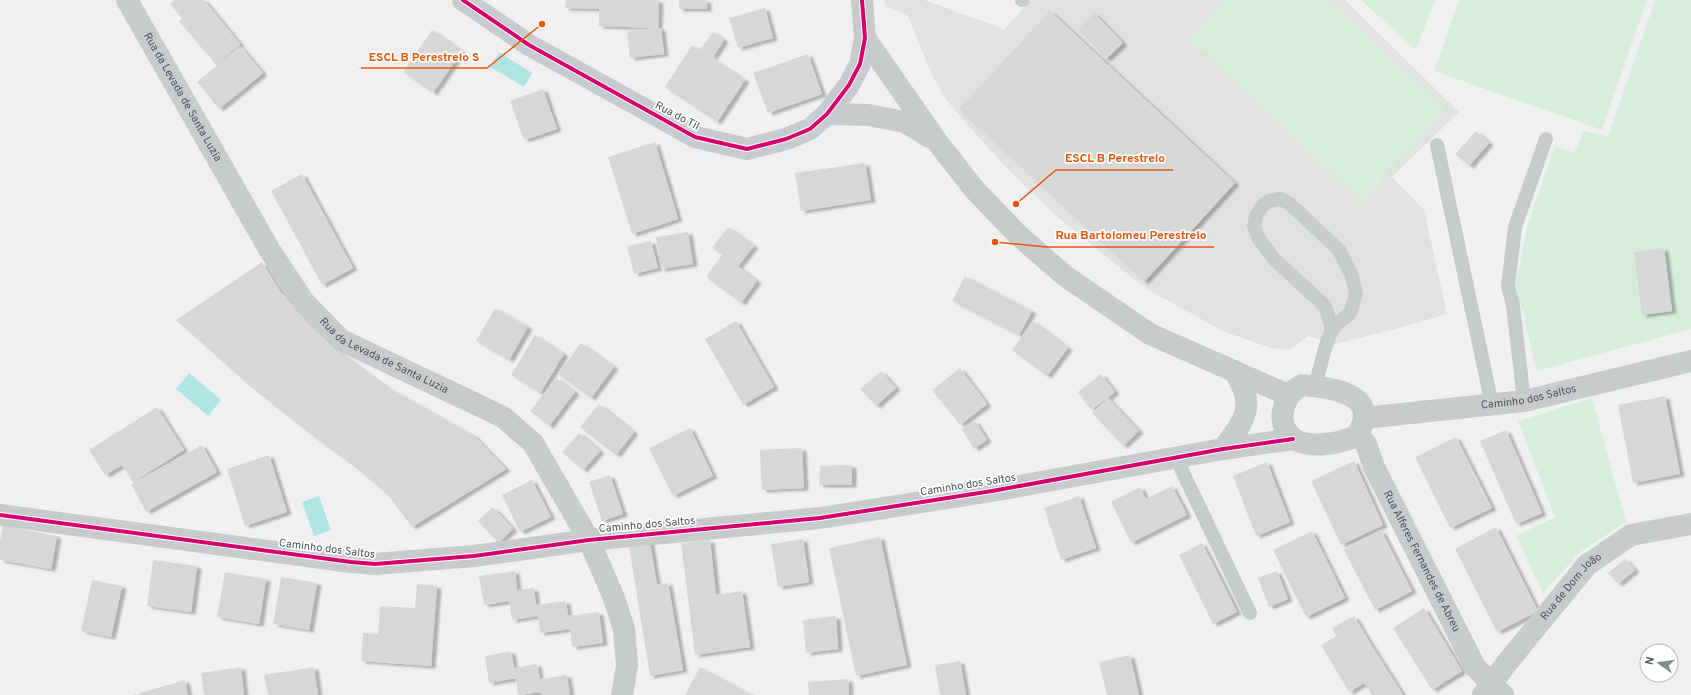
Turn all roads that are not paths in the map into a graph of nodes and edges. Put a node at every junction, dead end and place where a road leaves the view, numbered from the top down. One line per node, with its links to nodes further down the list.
1 (126, 0): 22 (street, Rua da Levada de Santa Luzia)
2 (463, 0): 5 (main road, Rua do Til)
3 (862, 0): 4 (main road, Rua do Til)
4 (865, 38): 5 (main road, Rua do Til); 7 (street)
5 (827, 114): 7 (street)
6 (1546, 139): 14 (lane)
7 (938, 143): 11 (street)
8 (1437, 145): 15 (lane)
9 (1332, 329): 9 (lane); 12 (lane)
10 (1691, 361): 14 (street, Caminho dos Saltos)
11 (1234, 372): 13 (street); 18 (street)
12 (1315, 386): 13 (street); 16 (street)
13 (1288, 395): 17 (street)
14 (1524, 401): 15 (street, Caminho dos Saltos)
15 (1492, 406): 16 (street, Caminho dos Saltos)
16 (1361, 426): 17 (street); 24 (street, Rua Alferes Fernandes de Abreu)
17 (1293, 439): 18 (street, Caminho dos Saltos)
18 (1223, 448): 19 (street, Caminho dos Saltos)
19 (1176, 458): 22 (street, Caminho dos Saltos); 23 (lane)
20 (0, 515): 22 (street, Caminho dos Saltos)
21 (1691, 524): 24 (street, Rua de Dom João)
22 (589, 540): 25 (street, Rua da Levada de Santa Luzia)
23 (1250, 613)
24 (1492, 691)
25 (622, 695)

